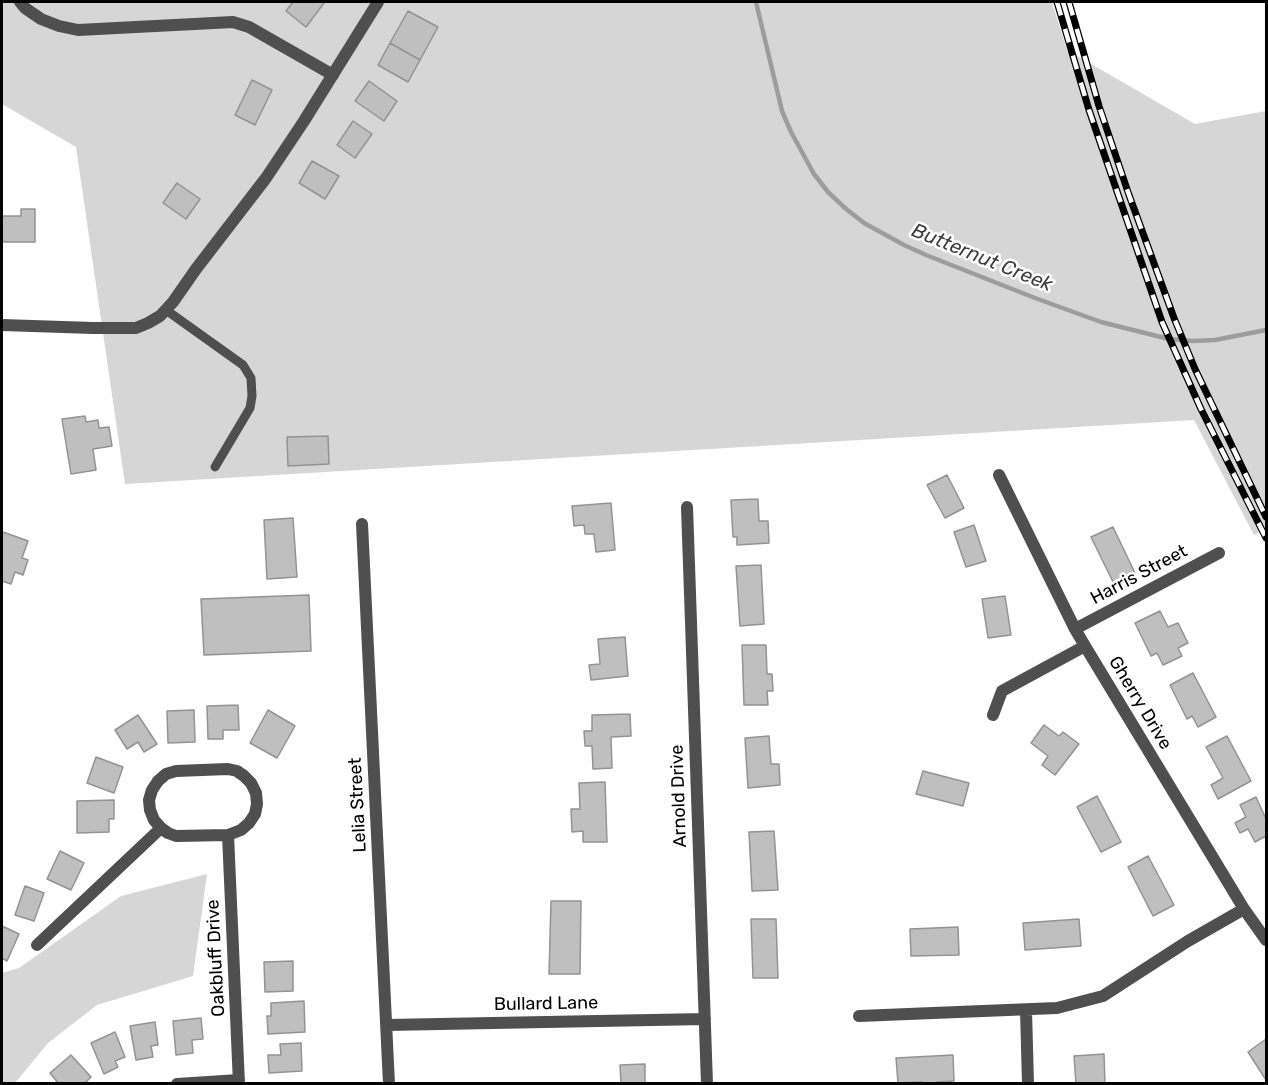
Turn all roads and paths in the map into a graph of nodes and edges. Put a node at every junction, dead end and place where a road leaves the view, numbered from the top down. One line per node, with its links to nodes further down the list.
1 (20, 2): 3 (street)
2 (378, 2): 3 (street)
3 (333, 75): 4 (street)
4 (166, 310): 5 (street); 6 (lane)
5 (2, 325)
6 (215, 467)
7 (999, 475): 11 (street, Gherry Drive)
8 (687, 507): 21 (street, Arnold Drive)
9 (362, 524): 22 (street, Lelia Street)
10 (1219, 553): 11 (street, Harris Street)
11 (1075, 629): 12 (street, Gherry Drive)
12 (1085, 646): 13 (street); 16 (street, Gherry Drive)
13 (993, 715)
14 (161, 828): 15 (street); 15 (street); 18 (street)
15 (228, 835): 23 (street, Oakbluff Drive)
16 (1244, 909): 17 (street, Gherry Drive); 19 (street)
17 (1266, 940)
18 (37, 945)
19 (1026, 1010): 20 (street); 27 (street)
20 (859, 1016)
21 (705, 1019): 22 (street, Bullard Lane); 26 (street, Arnold Drive)
22 (387, 1025): 25 (street, Lelia Street)
23 (239, 1082): 24 (street, Oakbluff Drive)
24 (177, 1083)
25 (389, 1083)
26 (707, 1083)
27 (1028, 1083)

